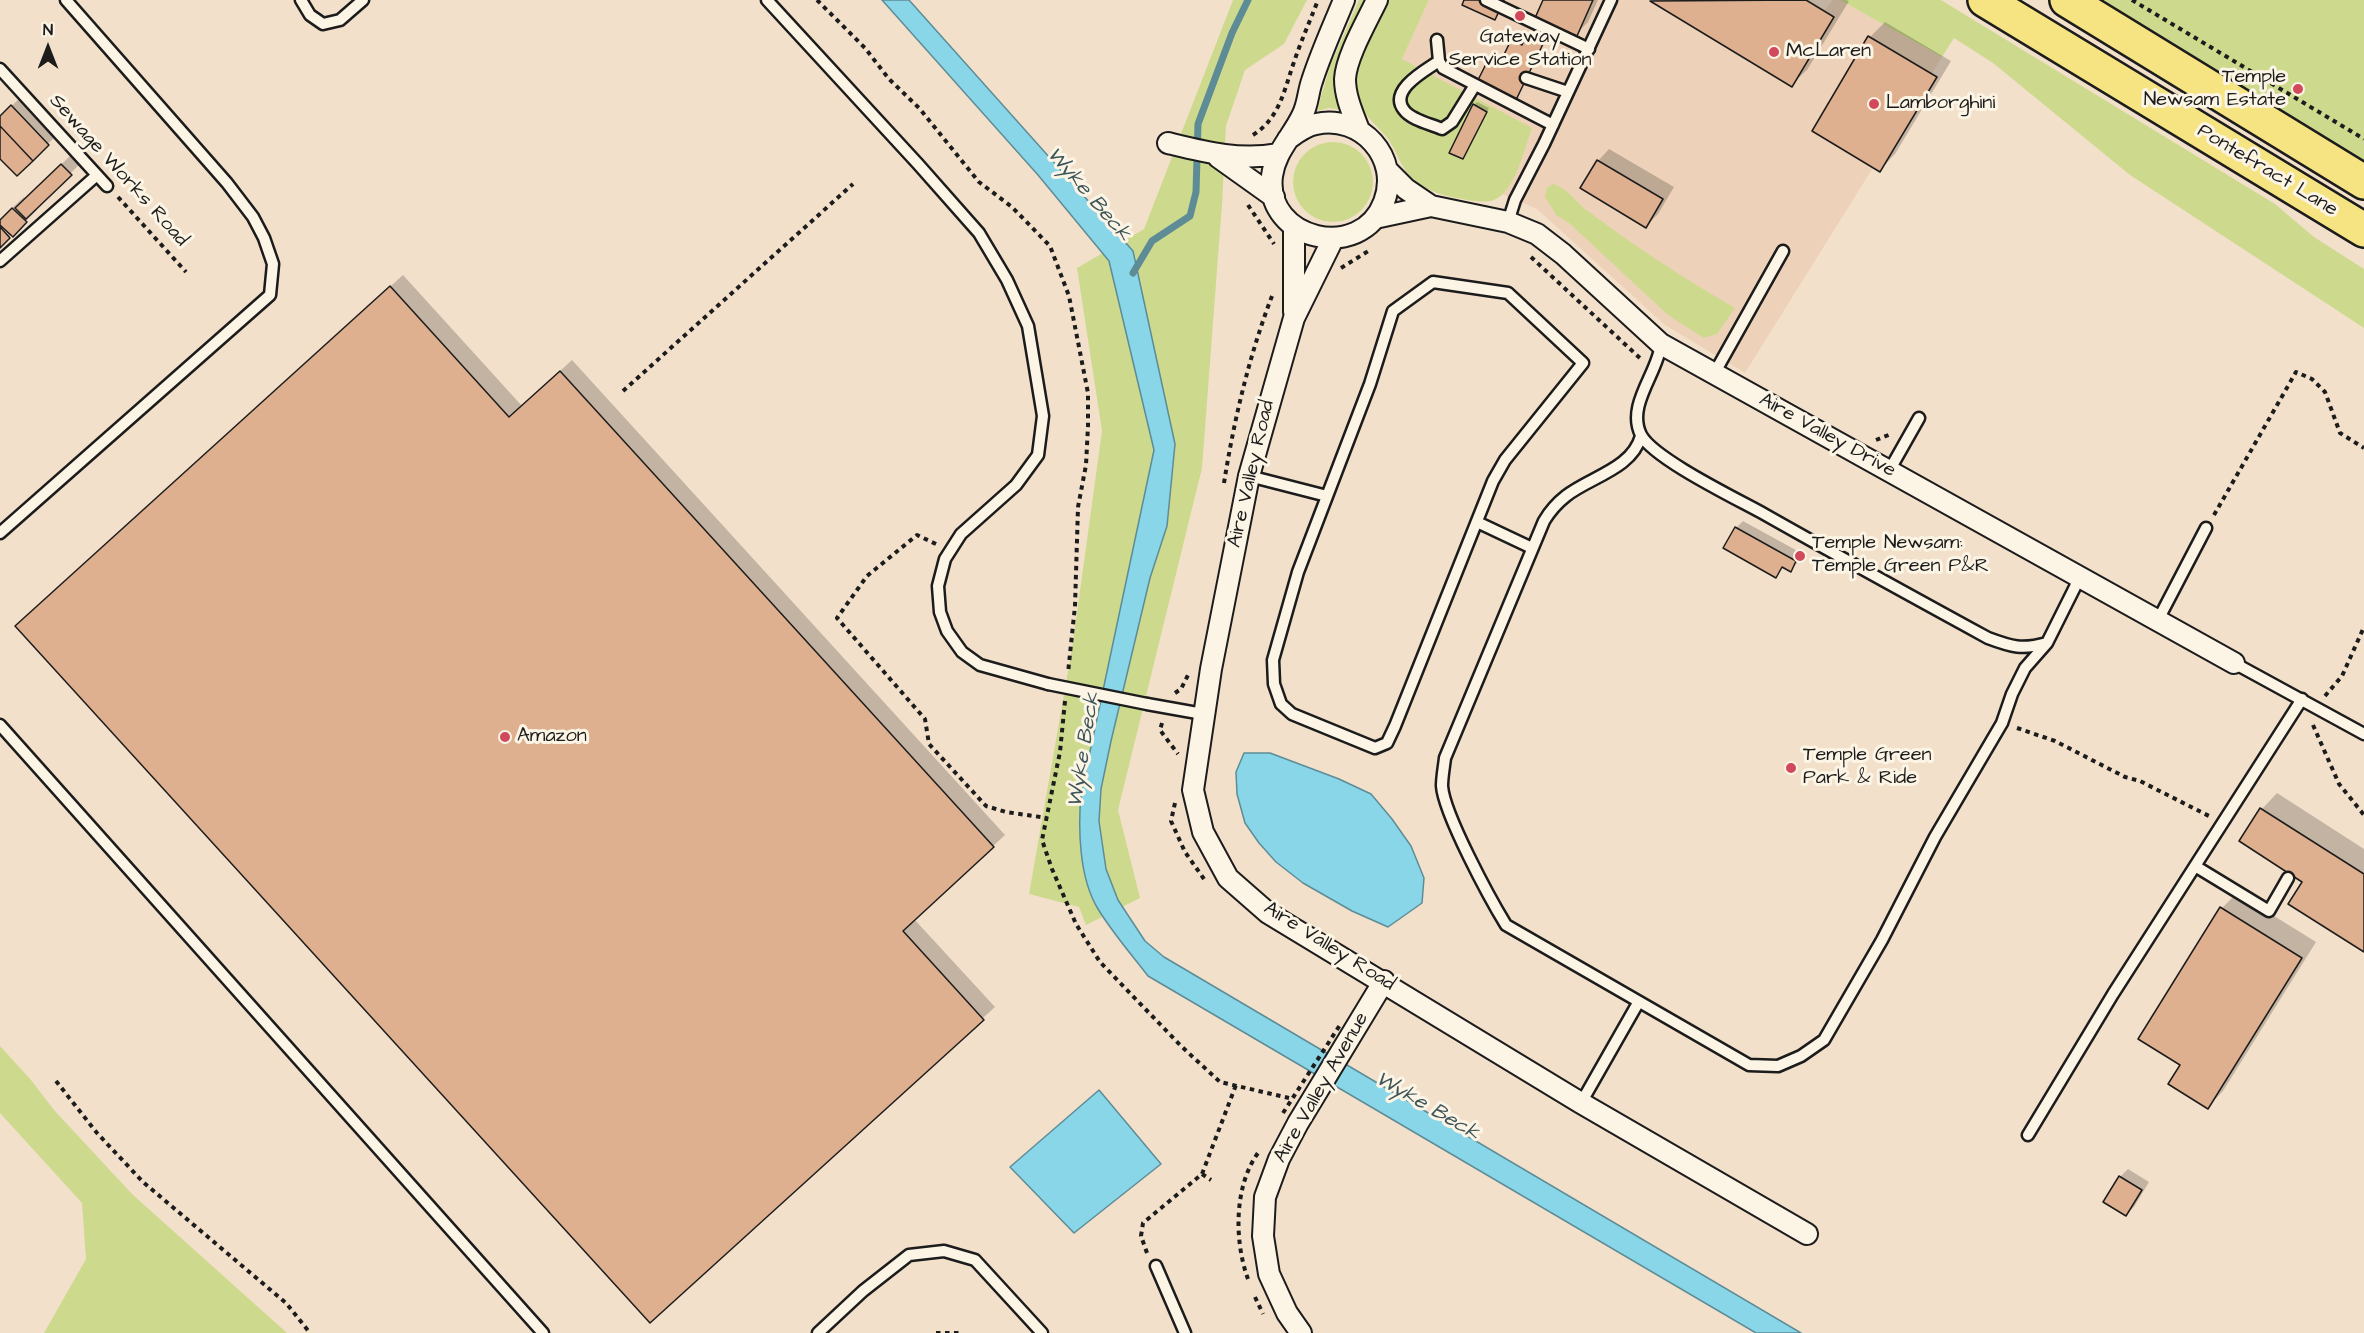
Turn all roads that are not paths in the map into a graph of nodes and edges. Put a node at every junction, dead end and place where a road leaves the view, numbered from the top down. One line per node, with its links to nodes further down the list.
1 (301, 0): 2 (lane)
2 (363, 0)
3 (767, 0): 53 (lane, bridge)
4 (1344, 0): 21 (street)
5 (1377, 0): 19 (street)
6 (1486, 0): 12 (lane)
7 (1611, 0): 12 (lane)
8 (1985, 0): 32 (highway, Pontefract Lane)
9 (2067, 0): 25 (highway, Pontefract Lane)
10 (71, 2): 46 (lane)
11 (1437, 39): 13 (lane)
12 (1589, 49): 17 (lane)
13 (1439, 61): 16 (lane); 16 (lane)
14 (0, 69): 24 (lane, Sewage Works Road)
15 (1526, 78): 17 (lane)
16 (1475, 85): 18 (lane)
17 (1568, 92): 18 (lane)
18 (1553, 125): 30 (lane)
19 (1359, 130): 21 (street); 23 (street)
20 (1168, 143): 22 (street)
21 (1283, 147): 22 (street); 27 (street)
22 (1214, 154): 27 (street)
23 (1388, 170): 28 (street, Aire Valley Drive); 29 (street)
24 (97, 175): 26 (lane, Sewage Works Road); 35 (lane)
25 (2364, 182)
26 (107, 186)
27 (1274, 197): 31 (street)
28 (1431, 207): 29 (street, Aire Valley Drive); 30 (street, Aire Valley Drive)
29 (1375, 218): 33 (street)
30 (1508, 222): 37 (street, Aire Valley Drive)
31 (1294, 227): 33 (street); 36 (street, Aire Valley Road)
32 (2364, 230)
33 (1333, 239): 36 (street, Aire Valley Road)
34 (1783, 251): 38 (lane)
35 (0, 261)
36 (1294, 318): 42 (street, Aire Valley Road)
37 (1661, 344): 38 (street, Aire Valley Drive); 40 (lane)
38 (1714, 374): 41 (street, Aire Valley Drive)
39 (1919, 418): 41 (lane)
40 (1641, 436): 47 (lane); 50 (lane)
41 (1889, 471): 48 (street, Aire Valley Drive)
42 (1249, 476): 43 (lane); 53 (street, Aire Valley Road)
43 (1327, 496): 44 (lane); 44 (lane)
44 (1477, 522): 47 (lane)
45 (2206, 528): 49 (lane)
46 (0, 533)
47 (1532, 548): 59 (lane)
48 (2078, 576): 49 (street, Aire Valley Drive); 50 (lane)
49 (2158, 620): 51 (street, Aire Valley Drive)
50 (2047, 643): 59 (lane)
51 (2234, 663): 52 (lane)
52 (2302, 699): 55 (lane); 56 (lane)
53 (1203, 714): 58 (street, Aire Valley Road)
54 (0, 725): 64 (lane)
55 (2364, 734)
56 (2195, 866): 57 (lane); 61 (lane)
57 (2288, 878)
58 (1384, 981): 60 (street, Aire Valley Road); 68 (street, Aire Valley Avenue)
59 (1638, 1003): 60 (lane)
60 (1581, 1103): 62 (street, Aire Valley Road)
61 (2028, 1135)
62 (1807, 1234)
63 (1156, 1266): 67 (lane)
64 (543, 1333)
65 (818, 1333): 66 (lane)
66 (1042, 1333)
67 (1185, 1333)
68 (1301, 1333)

